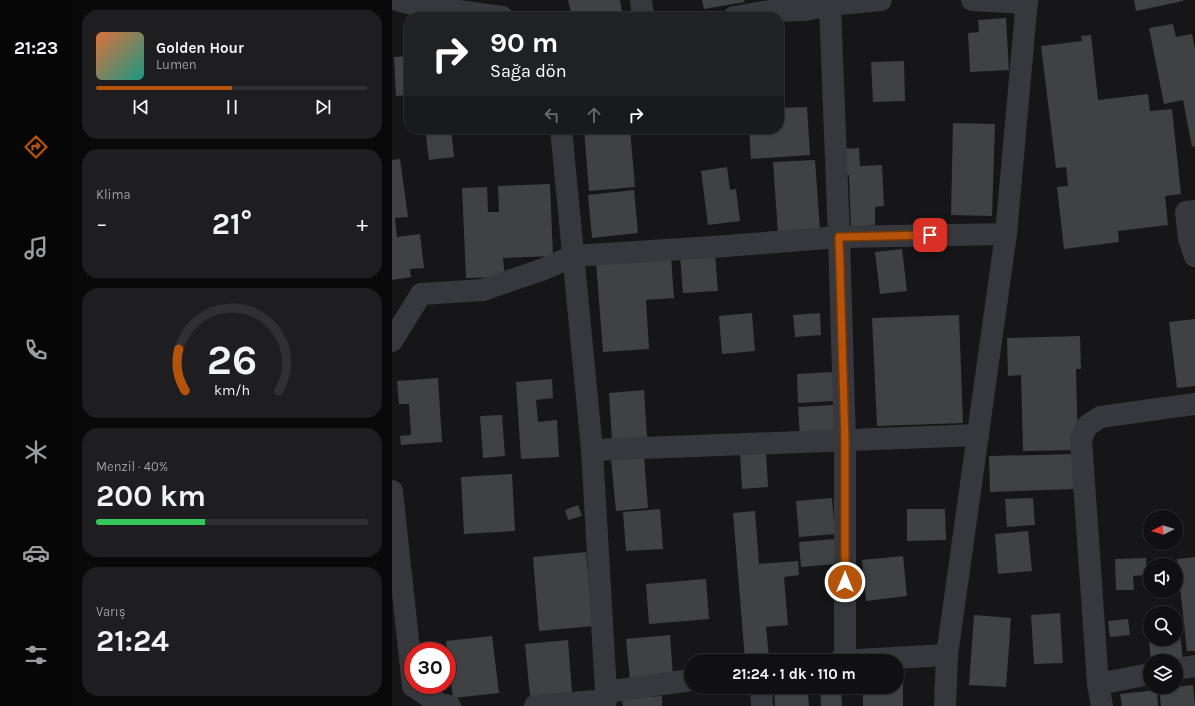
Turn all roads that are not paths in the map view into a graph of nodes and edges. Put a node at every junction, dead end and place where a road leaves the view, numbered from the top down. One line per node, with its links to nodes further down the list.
1 (397, 0): 9 (street)
2 (507, 0): 10 (street)
3 (641, 0): 11 (street)
4 (882, 0): 8 (street)
5 (972, 0): 6 (street)
6 (1027, 1): 15 (street)
7 (769, 5): 8 (street); 12 (street)
8 (830, 5): 16 (street)
9 (466, 12)
10 (509, 12)
11 (642, 12)
12 (749, 12)
13 (562, 134): 17 (street)
14 (1195, 211): 18 (street)
15 (1006, 234): 16 (street); 21 (street)
16 (839, 237): 17 (street); 22 (street)
17 (574, 256): 19 (street); 23 (street)
18 (1195, 256)
19 (392, 342)
20 (1195, 404): 32 (street)
21 (978, 435): 22 (street); 26 (street)
22 (845, 441): 23 (street); 25 (street)
23 (592, 450): 34 (street)
24 (392, 491): 35 (street)
25 (842, 654)
26 (947, 655): 27 (street); 38 (street)
27 (904, 657)
28 (1195, 666): 29 (street)
29 (1183, 668)
30 (1143, 675): 32 (street)
31 (684, 682): 34 (street)
32 (1098, 684): 39 (street)
33 (761, 694): 37 (street)
34 (606, 699): 36 (street)
35 (450, 706)
36 (535, 706)
37 (762, 706)
38 (945, 706)
39 (1102, 706)

